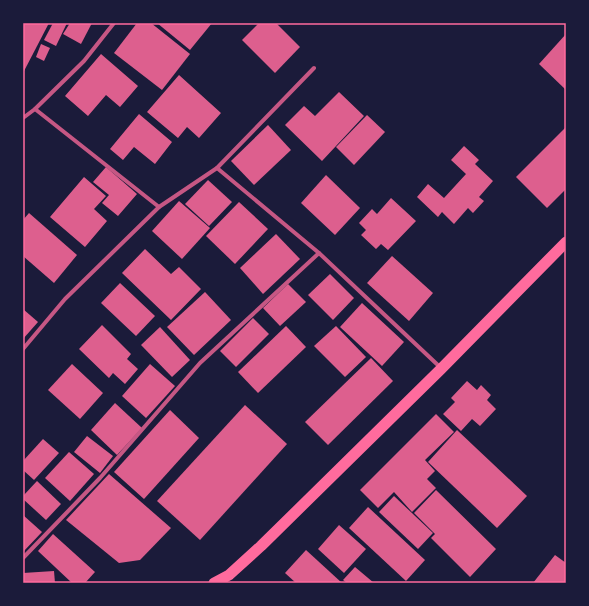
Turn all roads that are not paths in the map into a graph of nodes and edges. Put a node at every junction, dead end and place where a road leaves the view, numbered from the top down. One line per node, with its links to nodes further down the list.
1 (114, 23): 3 (street)
2 (314, 68): 5 (street)
3 (35, 109): 4 (street); 6 (street)
4 (23, 118)
5 (216, 168): 6 (street); 8 (street)
6 (159, 207): 9 (street)
7 (566, 242): 10 (highway)
8 (319, 253): 10 (street); 11 (street)
9 (23, 349)
10 (441, 369): 12 (highway)
11 (23, 558)
12 (214, 583)

